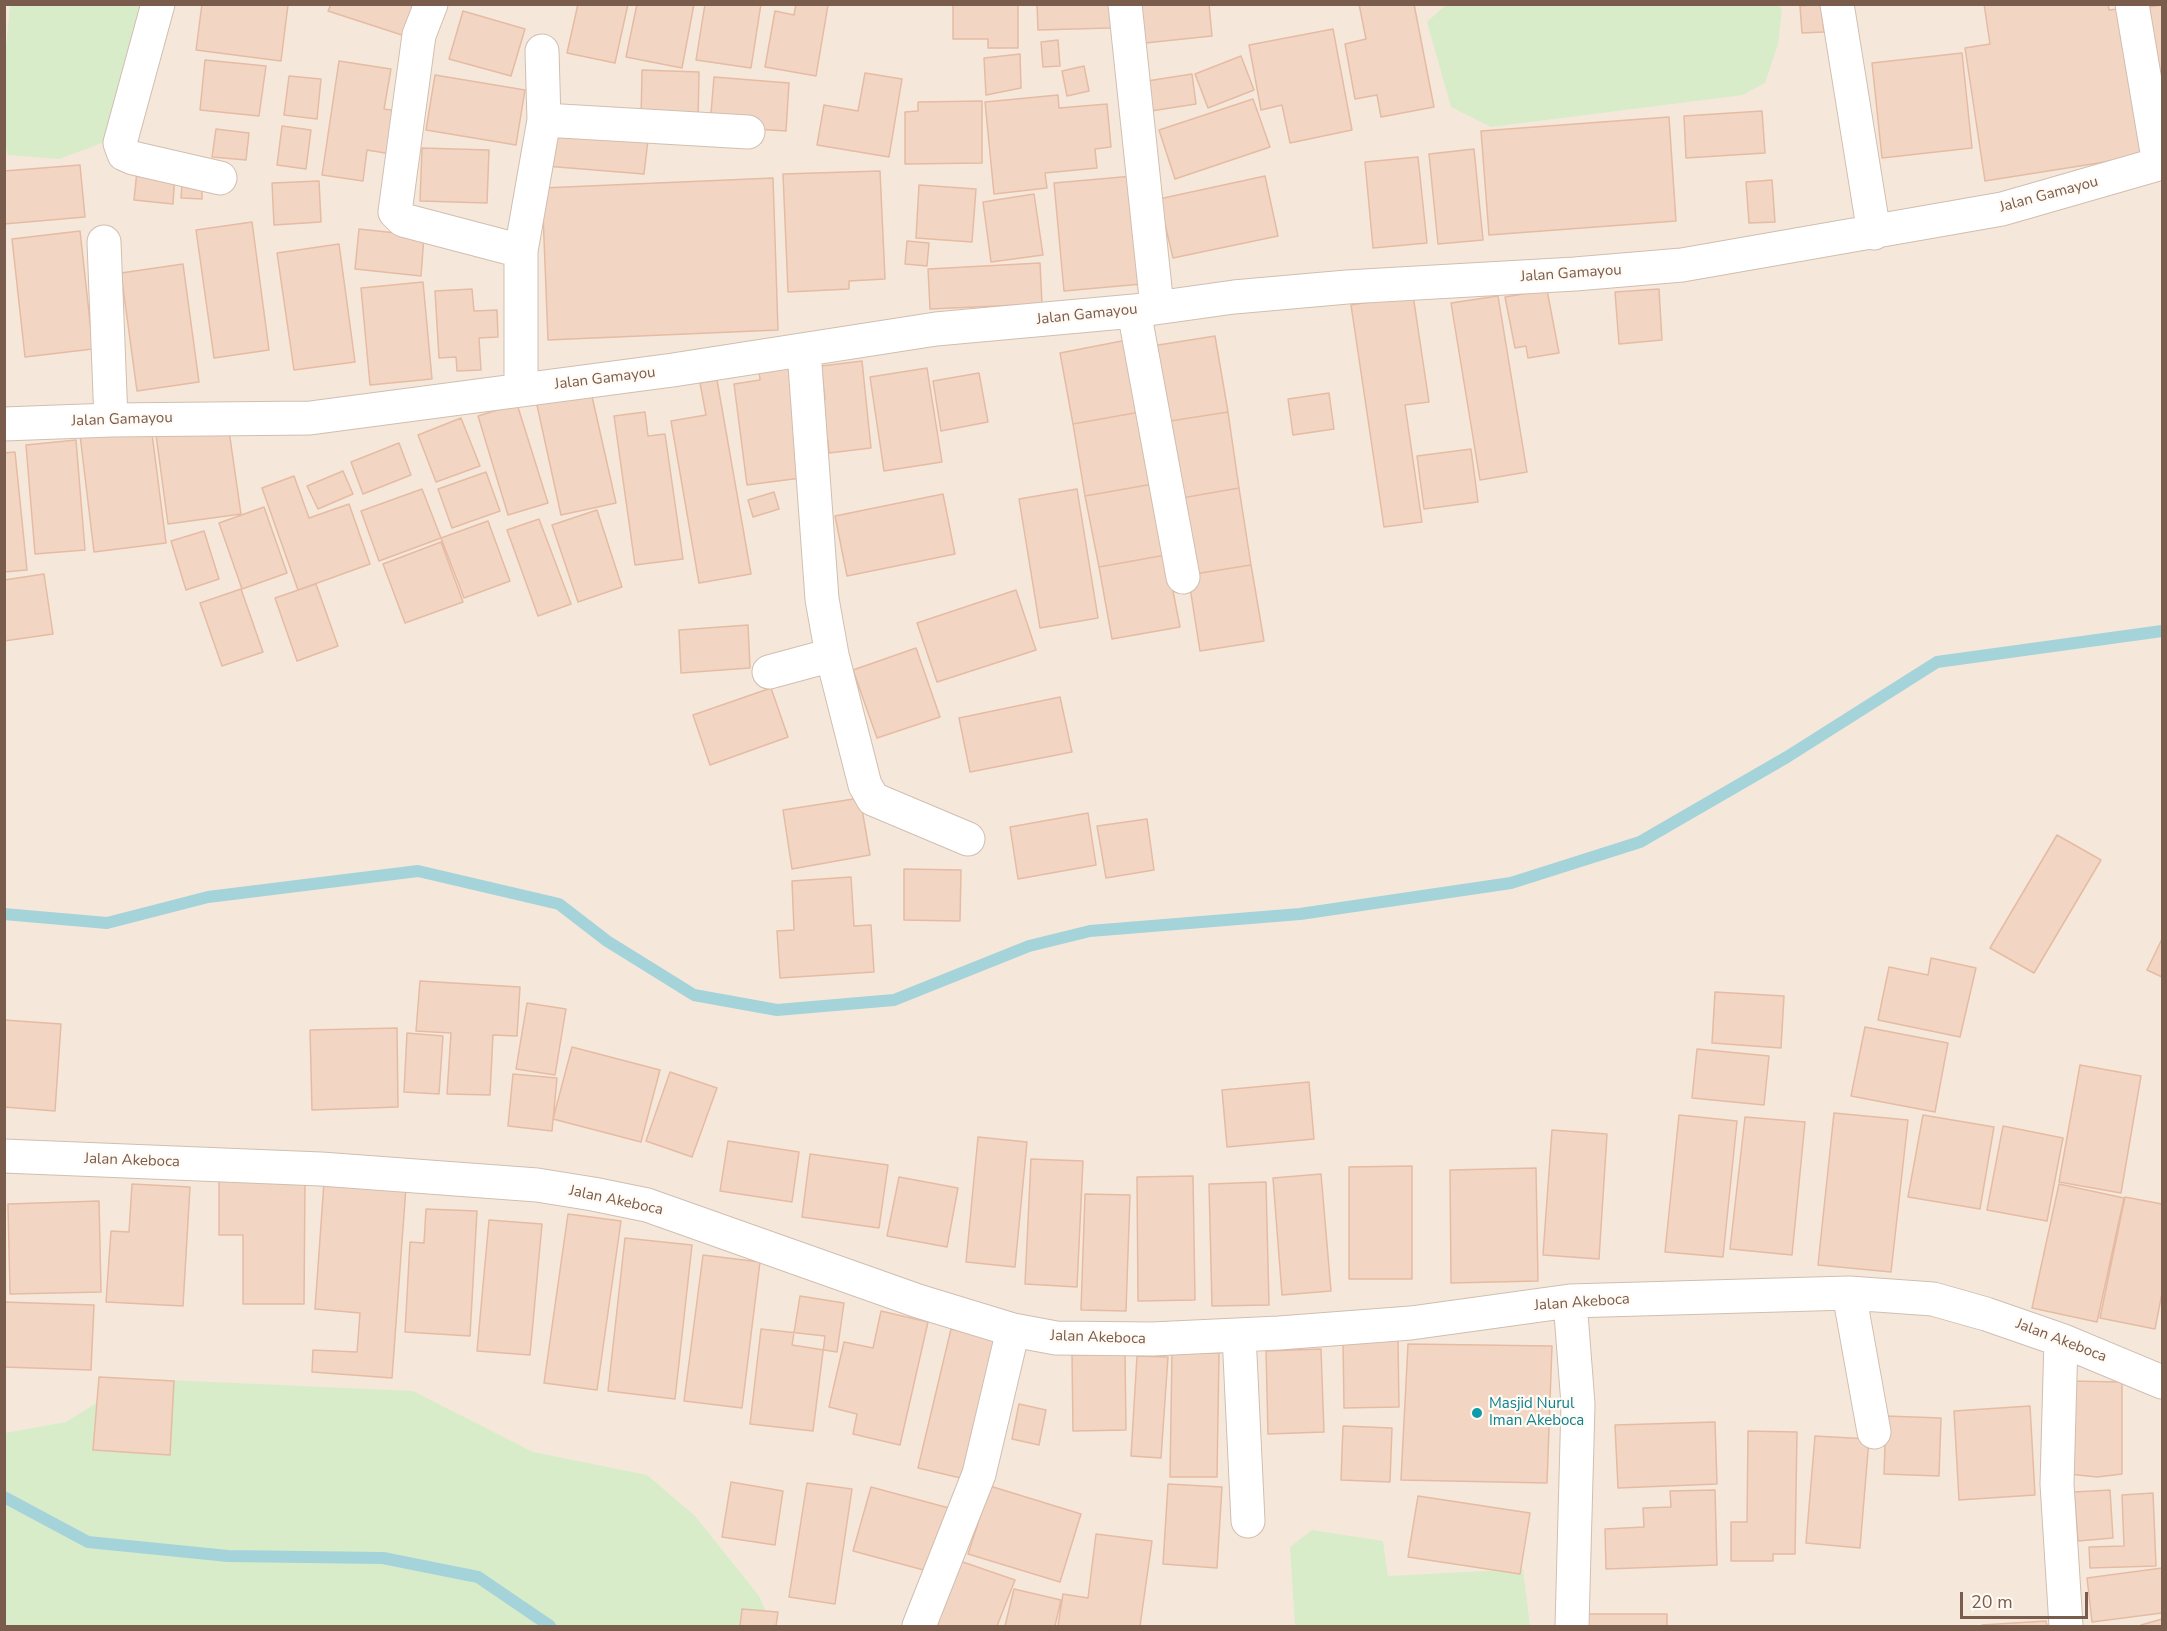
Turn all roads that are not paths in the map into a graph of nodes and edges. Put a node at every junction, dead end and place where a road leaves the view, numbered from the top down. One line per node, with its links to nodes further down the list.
1 (158, 4): 10 (street)
2 (431, 4): 13 (street)
3 (1125, 4): 14 (street)
4 (1837, 4): 11 (street)
5 (2132, 4): 9 (street)
6 (542, 51): 7 (street)
7 (544, 120): 8 (street); 13 (street)
8 (748, 132)
9 (2161, 164): 11 (street, Jalan Gamayou)
10 (220, 178)
11 (1874, 233): 14 (street, Jalan Gamayou)
12 (104, 242): 17 (street)
13 (521, 251): 16 (street)
14 (1145, 309): 15 (street, Jalan Gamayou); 19 (street)
15 (804, 351): 16 (street, Jalan Gamayou); 20 (street)
16 (521, 390): 17 (street, Jalan Gamayou)
17 (111, 420): 18 (street, Jalan Gamayou)
18 (4, 424)
19 (1183, 577)
20 (832, 655): 21 (street); 22 (street)
21 (769, 672)
22 (968, 839)
23 (4, 1156): 26 (street, Jalan Akeboca)
24 (1849, 1293): 25 (street, Jalan Akeboca); 28 (street, Jalan Akeboca); 30 (street)
25 (1570, 1301): 27 (street, Jalan Akeboca); 33 (street)
26 (1013, 1330): 27 (street, Jalan Akeboca); 32 (street)
27 (1239, 1335): 31 (street)
28 (2061, 1340): 29 (street, Jalan Akeboca); 34 (street)
29 (2163, 1382)
30 (1874, 1432)
31 (1248, 1521)
32 (919, 1626)
33 (1572, 1626)
34 (2066, 1626)

